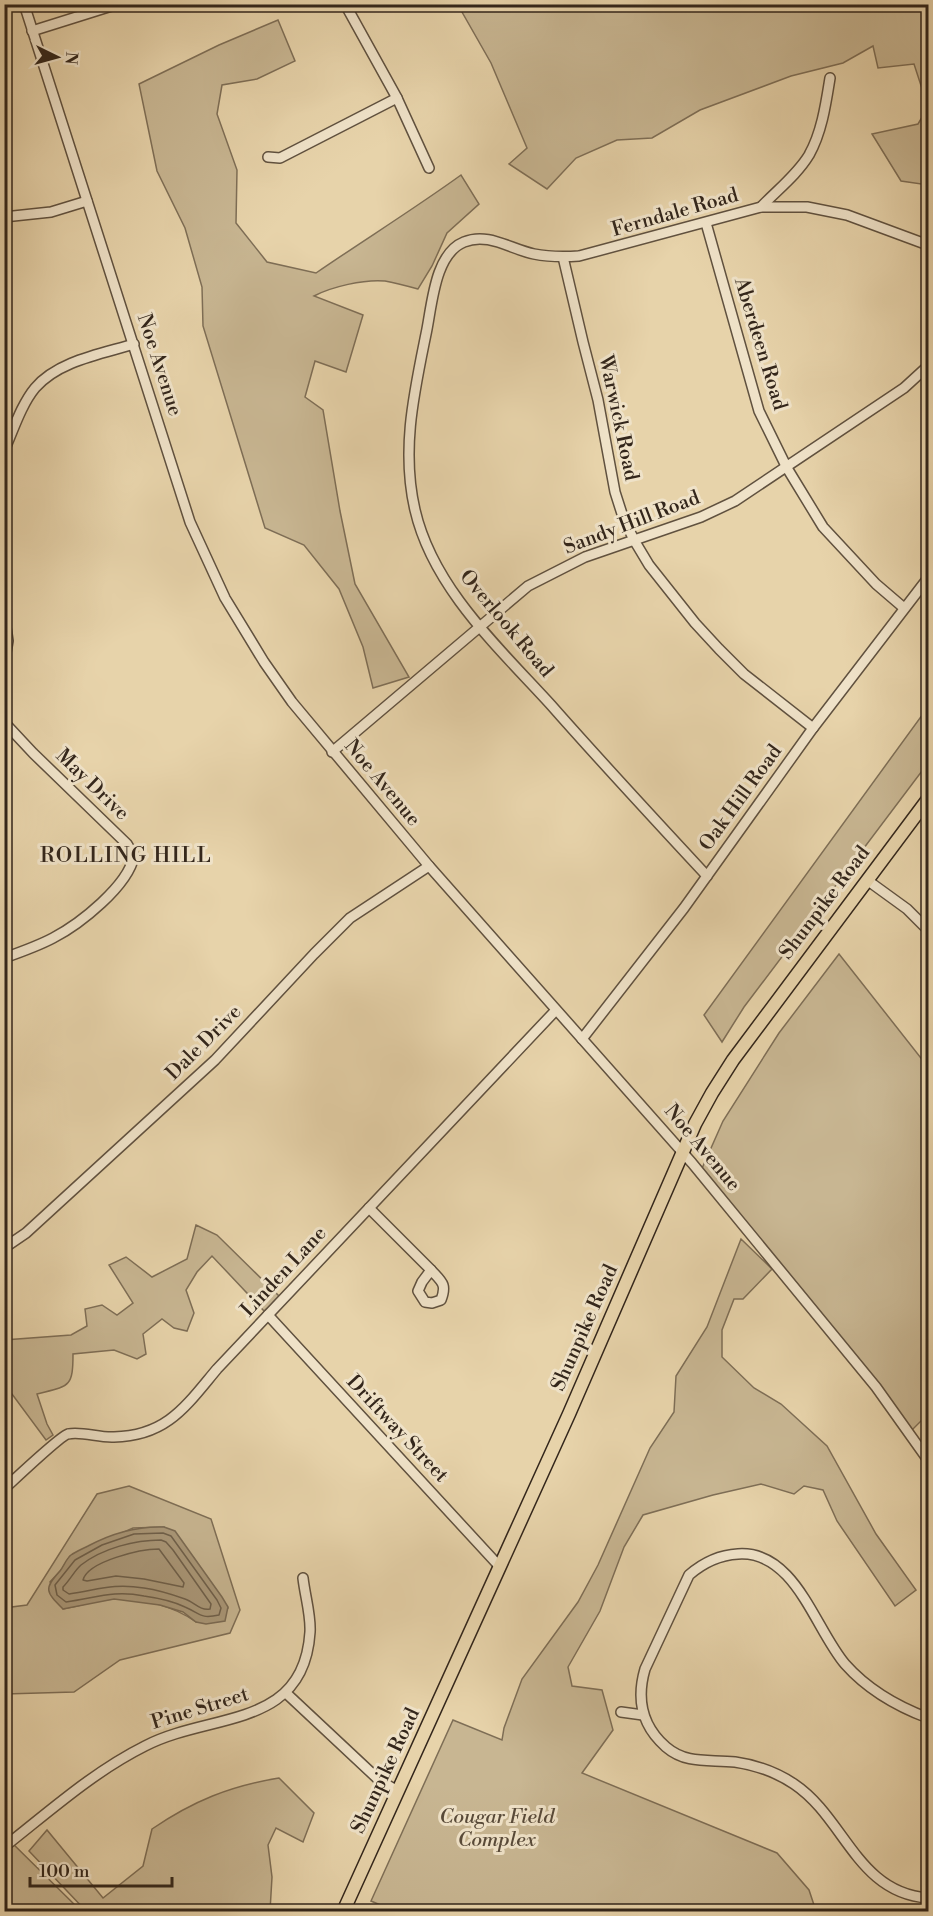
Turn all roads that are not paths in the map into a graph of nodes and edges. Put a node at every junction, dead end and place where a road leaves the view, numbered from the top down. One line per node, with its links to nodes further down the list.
1 (24, 4): 4 (street, Noe Avenue)
2 (118, 4): 4 (street)
3 (345, 4): 6 (street)
4 (32, 31): 9 (street, Noe Avenue)
5 (831, 78): 10 (street)
6 (397, 98): 7 (street); 8 (street)
7 (268, 158)
8 (429, 168)
9 (87, 201): 11 (street); 16 (street, Noe Avenue)
10 (760, 207): 12 (street, Ferndale Road); 13 (street, Ferndale Road)
11 (4, 217)
12 (706, 223): 14 (street, Ferndale Road); 19 (street, Aberdeen Road)
13 (928, 244)
14 (563, 257): 15 (street, Ferndale Road); 20 (street, Warwick Road)
15 (440, 267): 24 (street, Overlook Road)
16 (134, 344): 18 (street); 28 (street, Noe Avenue)
17 (928, 366): 19 (street, Sandy Hill Road)
18 (4, 452)
19 (787, 468): 20 (street, Sandy Hill Road); 22 (street, Aberdeen Road)
20 (634, 540): 24 (street, Sandy Hill Road); 27 (street, Warwick Road)
21 (928, 578): 22 (street, Oak Hill Road)
22 (904, 608): 27 (street, Oak Hill Road)
23 (4, 614): 25 (street)
24 (481, 627): 28 (street, Sandy Hill Road); 31 (street, Overlook Road)
25 (4, 664)
26 (4, 722): 34 (street, May Drive)
27 (813, 728): 31 (street, Oak Hill Road)
28 (332, 752): 30 (street, Noe Avenue)
29 (928, 799): 32 (main road, Shunpike Road)
30 (429, 866): 35 (street, Noe Avenue); 39 (street, Dale Drive)
31 (707, 876): 36 (street, Oak Hill Road)
32 (867, 880): 33 (street); 37 (main road, Shunpike Road)
33 (928, 930)
34 (4, 958)
35 (556, 1010): 36 (street, Noe Avenue); 38 (street, Linden Lane)
36 (582, 1039): 37 (street, Noe Avenue)
37 (682, 1152): 42 (street, Noe Avenue); 44 (main road, Shunpike Road)
38 (369, 1208): 40 (street); 41 (street, Linden Lane)
39 (4, 1248)
40 (430, 1270)
41 (268, 1315): 43 (street, Linden Lane); 44 (street, Driftway Street)
42 (928, 1460)
43 (4, 1489)
44 (500, 1567): 50 (main road, Shunpike Road)
45 (303, 1578): 46 (street)
46 (286, 1693): 50 (street); 51 (street, Pine Street)
47 (621, 1712): 48 (street)
48 (643, 1715): 49 (street); 52 (street)
49 (928, 1718)
50 (398, 1791): 53 (main road, Shunpike Road)
51 (4, 1846)
52 (928, 1898)
53 (343, 1911)

